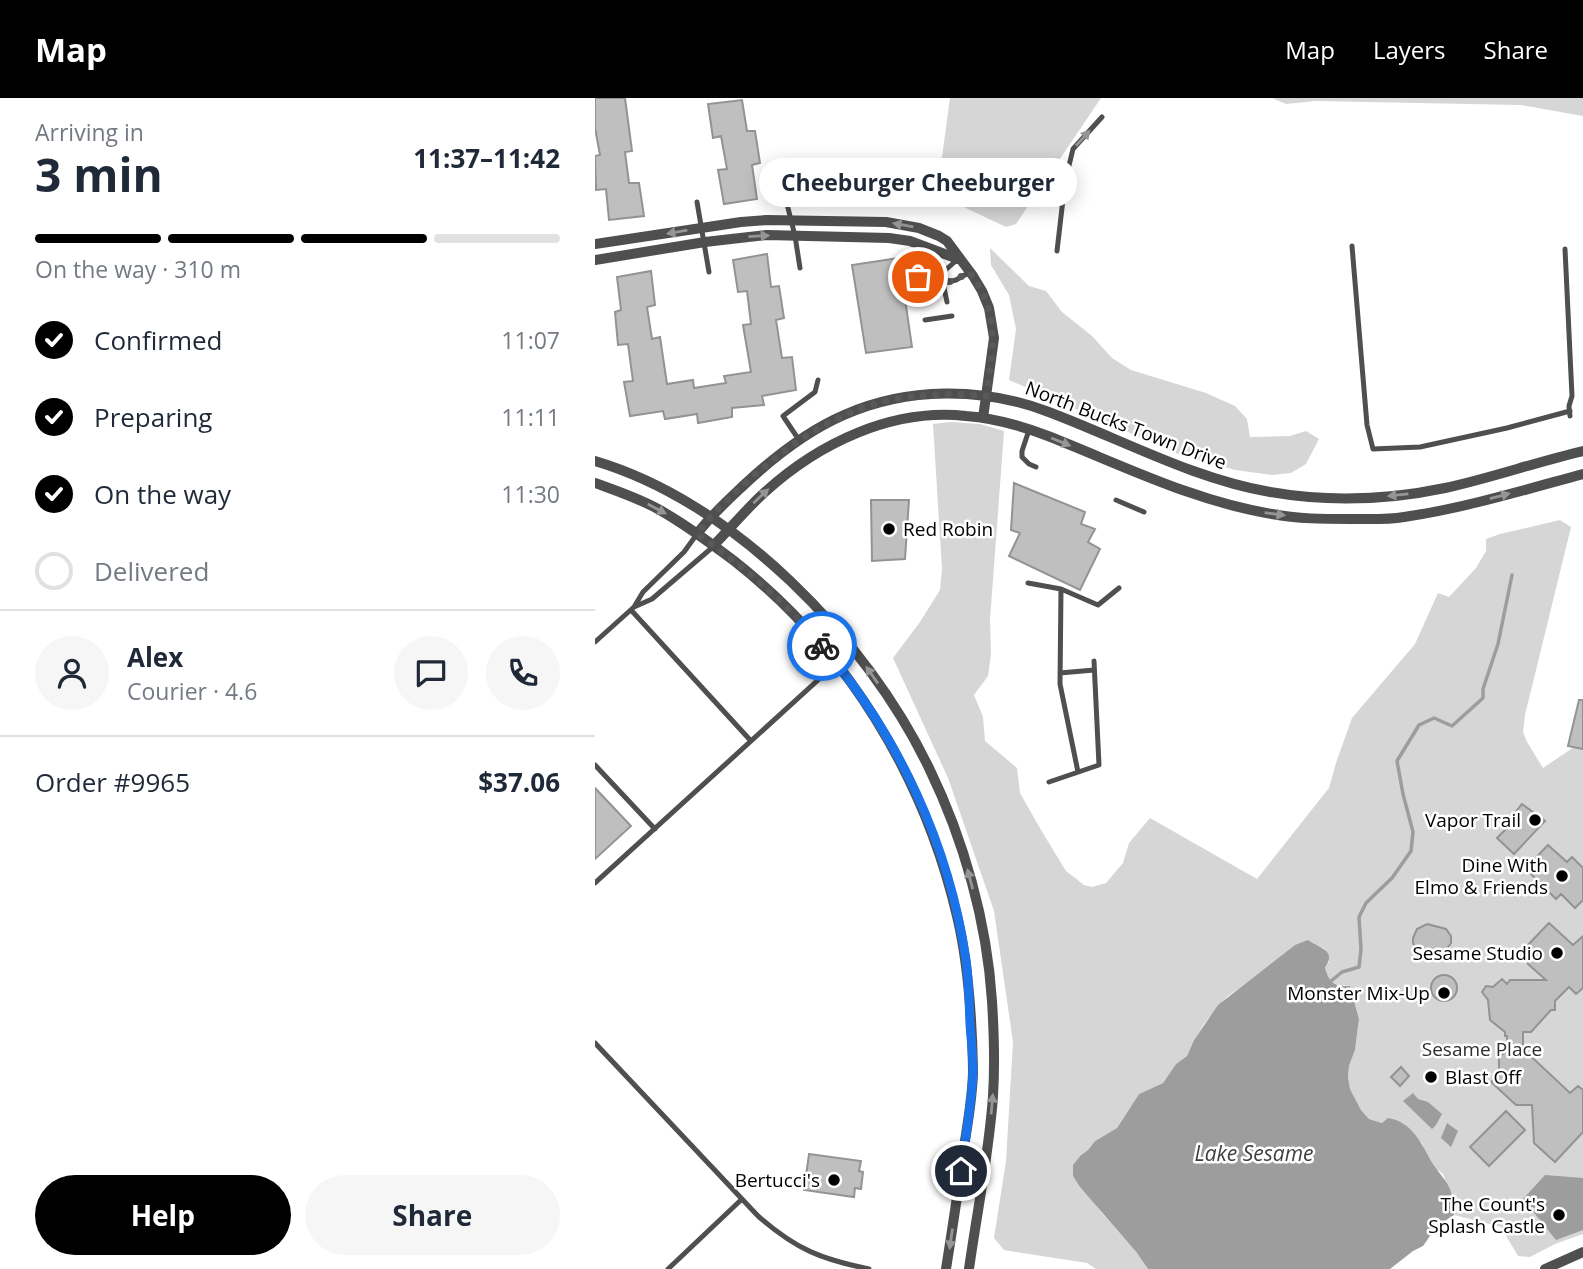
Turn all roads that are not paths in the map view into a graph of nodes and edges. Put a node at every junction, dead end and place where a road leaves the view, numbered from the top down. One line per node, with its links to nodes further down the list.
1 (1102, 117): 11 (lane, one-way to 1)
2 (697, 202): 5 (lane)
3 (787, 204): 4 (lane)
4 (792, 220): 5 (street); 6 (lane); 12 (street, one-way to 4)
5 (701, 227): 7 (lane); 8 (street, one-way to 8)
6 (795, 236): 7 (street, one-way to 6); 12 (street); 14 (lane)
7 (705, 242): 13 (street); 15 (lane)
8 (595, 244)
9 (1352, 246): 10 (lane)
10 (1565, 248)
11 (1057, 251)
12 (958, 259): 16 (street); 17 (lane)
13 (595, 260)
14 (800, 268)
15 (709, 272)
16 (969, 272): 19 (lane); 24 (street)
17 (941, 274): 18 (lane); 19 (lane)
18 (918, 277)
19 (944, 283): 20 (lane)
20 (947, 302)
21 (953, 316): 22 (lane)
22 (925, 320)
23 (818, 380): 27 (lane)
24 (986, 396): 25 (street); 27 (street, North Bucks Town Drive); 28 (street, North Bucks Town Drive, one-way to 24)
25 (983, 418): 26 (street, North Bucks Town Drive); 36 (street, North Bucks Town Drive, one-way to 25)
26 (1029, 430): 30 (lane); 31 (street, North Bucks Town Drive, one-way to 31)
27 (799, 440): 35 (street, North Bucks Town Drive)
28 (1583, 451)
29 (595, 461): 35 (street)
30 (1036, 467)
31 (1583, 474)
32 (595, 483): 37 (street, one-way to 37)
33 (1116, 500): 34 (lane)
34 (1144, 512)
35 (710, 517): 36 (street); 37 (street, North Bucks Town Drive)
36 (729, 530): 38 (street, North Bucks Town Drive); 44 (street)
37 (697, 534): 38 (street); 42 (lane)
38 (714, 545): 42 (lane); 46 (street)
39 (1028, 583): 41 (lane)
40 (1119, 588): 41 (lane)
41 (1061, 589): 48 (lane)
42 (632, 608): 43 (lane); 49 (lane)
43 (595, 642)
44 (852, 649): 46 (lane); 62 (street, one-way to 44)
45 (1094, 661): 47 (lane)
46 (836, 663): 49 (lane); 61 (street, one-way to 61)
47 (1094, 670): 48 (lane); 51 (lane)
48 (1060, 673): 51 (lane)
49 (751, 741): 53 (lane)
50 (595, 765): 53 (lane)
51 (1078, 772): 52 (lane)
52 (1049, 782)
53 (655, 829): 54 (lane)
54 (595, 883)
55 (595, 1043): 56 (lane)
56 (742, 1199): 58 (lane); 59 (lane)
57 (1583, 1252): 63 (street)
58 (844, 1266): 60 (lane)
59 (668, 1269)
60 (869, 1269)
61 (947, 1269)
62 (969, 1269)
63 (1545, 1269)

